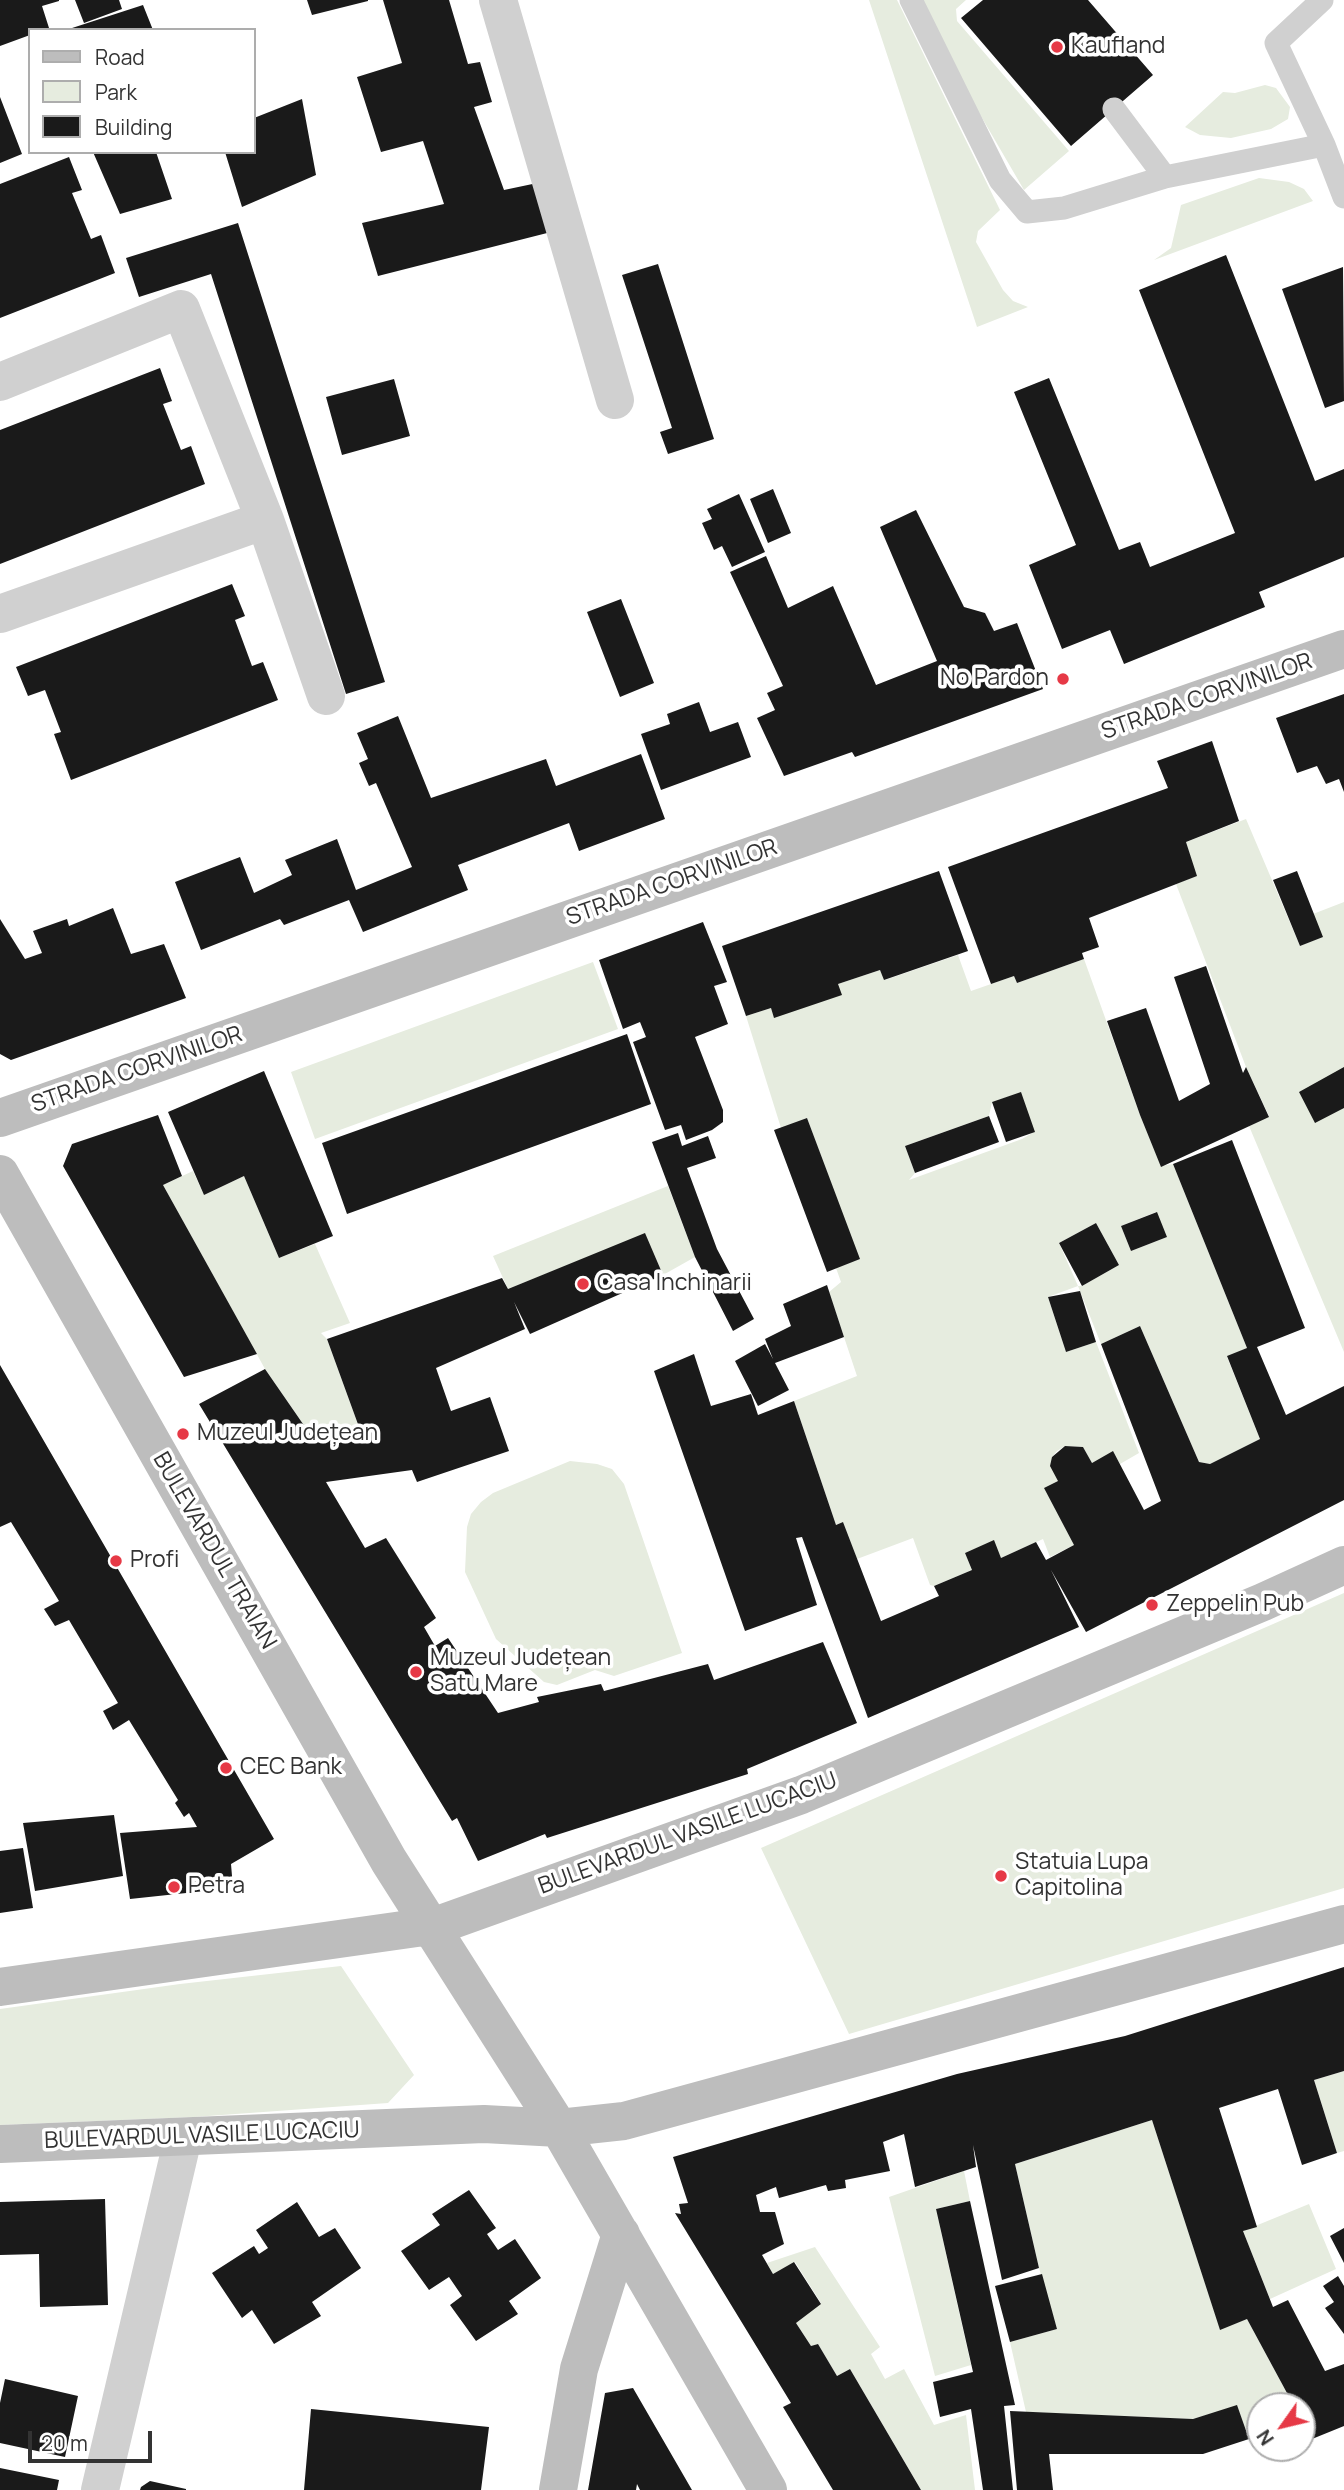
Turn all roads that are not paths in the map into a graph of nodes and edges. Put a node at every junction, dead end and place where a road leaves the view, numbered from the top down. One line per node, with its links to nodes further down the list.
1 (498, 0): 9 (street)
2 (911, 0): 6 (lane)
3 (1322, 0): 5 (lane)
4 (1114, 109): 6 (lane)
5 (1324, 145): 6 (lane); 7 (lane)
6 (1165, 177)
7 (1344, 197)
8 (0, 382): 10 (street)
9 (615, 400)
10 (265, 520): 11 (street); 13 (street)
11 (0, 614)
12 (1344, 649): 14 (street, STRADA CORVINILOR)
13 (326, 696)
14 (0, 1118)
15 (0, 1174): 18 (street, BULEVARDUL TRAIAN)
16 (1344, 1565): 18 (street, BULEVARDUL VASILE LUCACIU)
17 (1344, 1924): 20 (street, BULEVARDUL VASILE LUCACIU)
18 (430, 1927): 19 (street, BULEVARDUL VASILE LUCACIU); 20 (street, BULEVARDUL TRAIAN)
19 (0, 1987)
20 (559, 2128): 21 (street, BULEVARDUL VASILE LUCACIU); 23 (street, BULEVARDUL TRAIAN)
21 (183, 2138): 22 (street, BULEVARDUL VASILE LUCACIU); 24 (street)
22 (0, 2144)
23 (621, 2234): 25 (street); 26 (street, BULEVARDUL TRAIAN)
24 (100, 2490)
25 (558, 2490)
26 (768, 2490)

